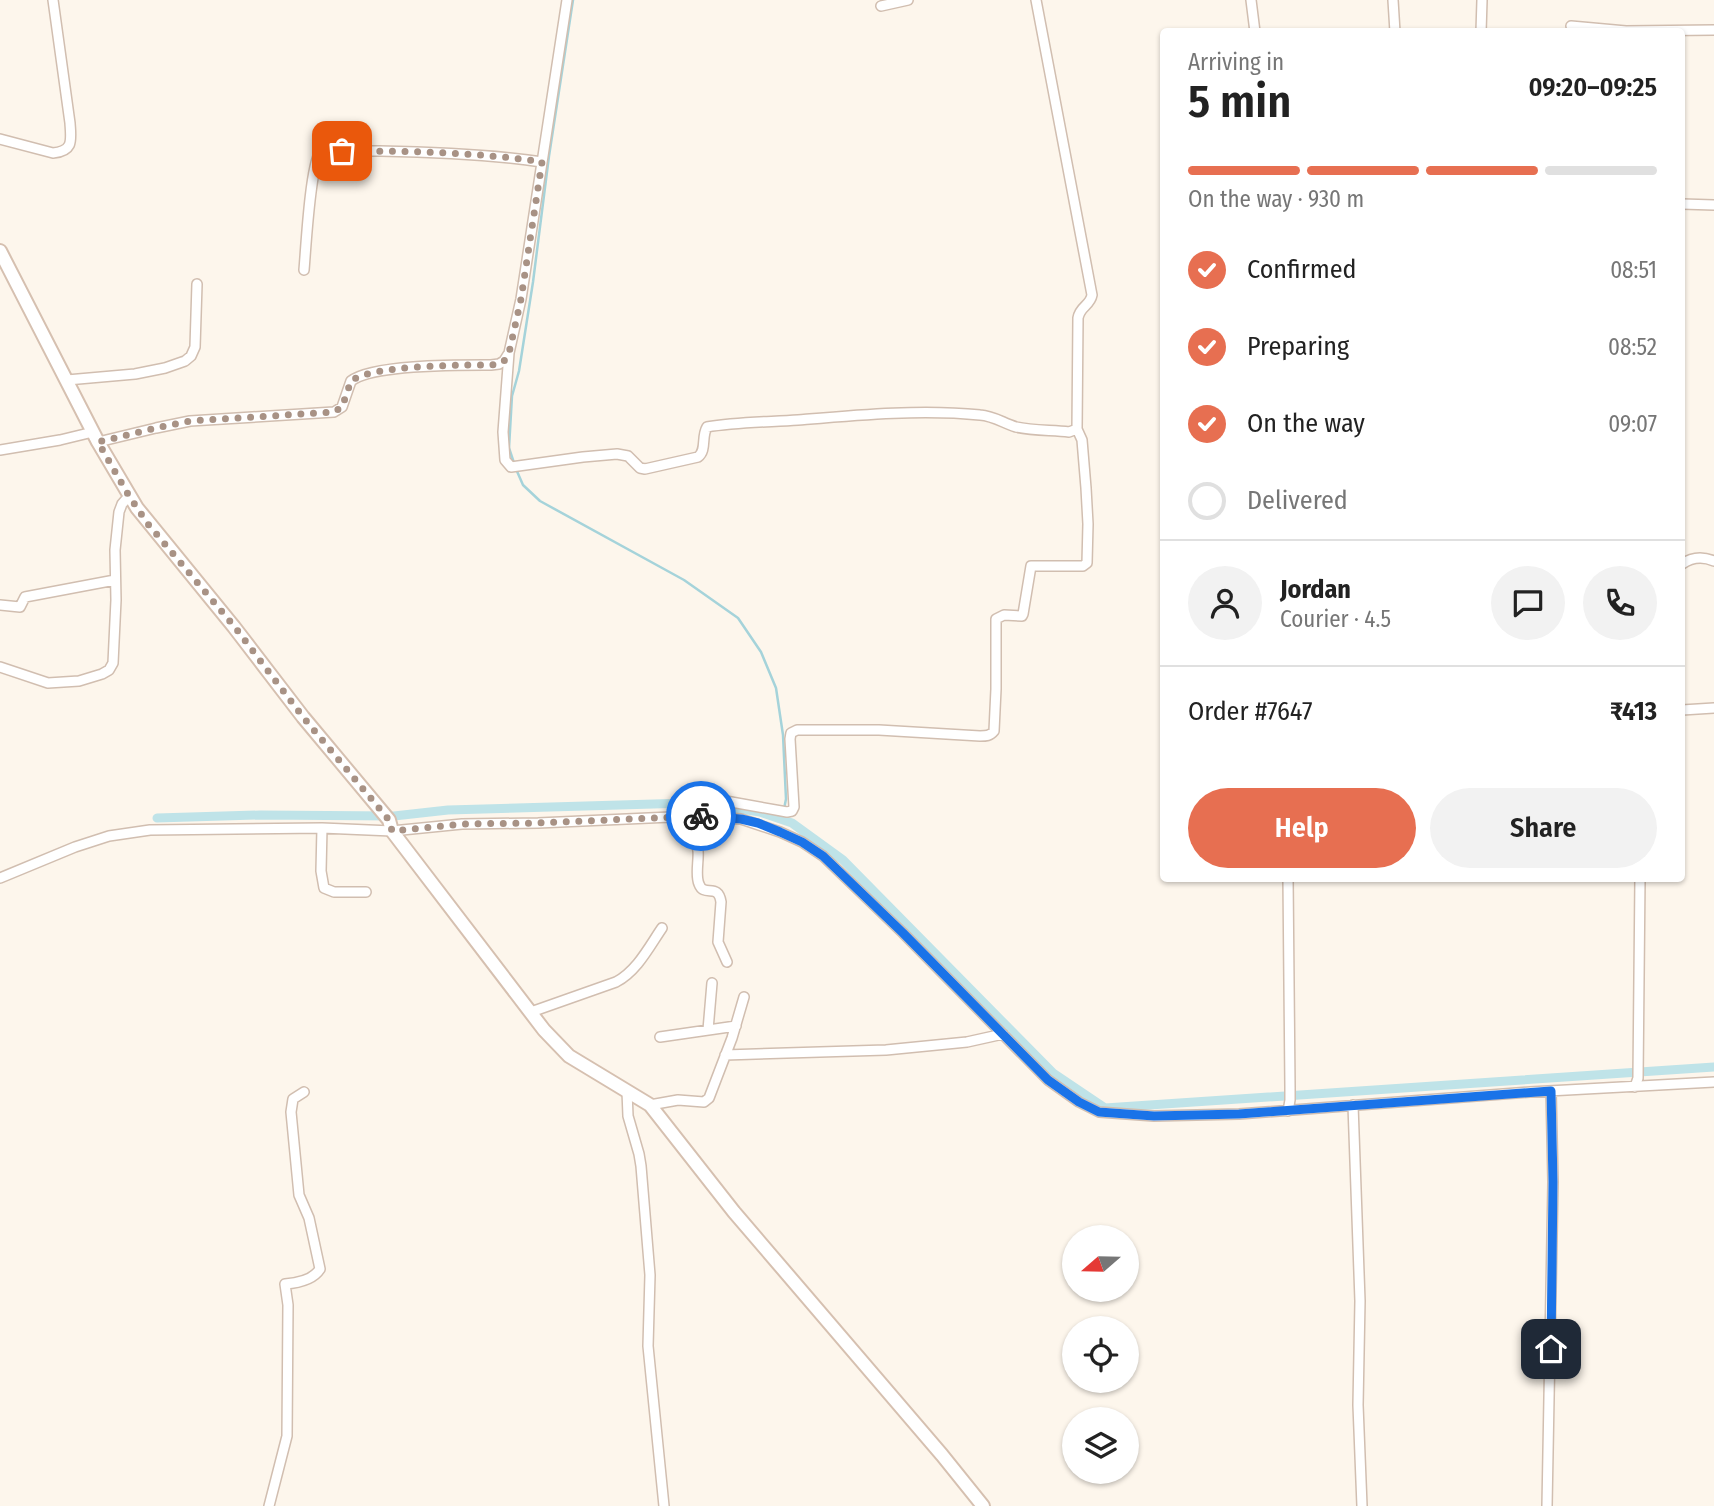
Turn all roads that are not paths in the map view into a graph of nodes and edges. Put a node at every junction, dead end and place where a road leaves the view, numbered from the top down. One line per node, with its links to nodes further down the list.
1 (52, 0): 16 (street)
2 (567, 0): 17 (street)
3 (908, 0): 8 (street)
4 (1036, 0): 25 (street)
5 (1251, 0): 10 (street)
6 (1393, 0): 11 (street)
7 (1482, 0): 12 (street)
8 (881, 6)
9 (1571, 26): 13 (street)
10 (1254, 28)
11 (1395, 28)
12 (1481, 28)
13 (1608, 28)
14 (1685, 30): 15 (street)
15 (1714, 30)
16 (0, 139)
17 (542, 162): 21 (street); 23 (street)
18 (1685, 204): 19 (street)
19 (1714, 205)
20 (0, 251): 24 (main road)
21 (304, 270)
22 (197, 284): 24 (street)
23 (509, 353): 25 (street); 26 (street)
24 (67, 380): 26 (main road)
25 (1077, 429): 36 (street)
26 (96, 437): 27 (street); 28 (main road)
27 (0, 450)
28 (129, 496): 31 (street); 37 (main road)
29 (1714, 561): 30 (street)
30 (1685, 562)
31 (116, 580): 32 (street); 33 (street)
32 (0, 605)
33 (0, 667)
34 (1714, 708): 35 (street)
35 (1685, 710)
36 (695, 813): 37 (street); 44 (street); 50 (street)
37 (388, 821): 38 (street); 47 (main road)
38 (322, 828): 39 (street); 42 (street)
39 (0, 878)
40 (1288, 882): 60 (street)
41 (1640, 882): 53 (street)
42 (366, 892)
43 (662, 928): 47 (street)
44 (727, 962)
45 (712, 983): 49 (street)
46 (744, 997): 48 (street)
47 (531, 1012): 55 (main road)
48 (736, 1026): 49 (street); 52 (street)
49 (708, 1030): 51 (street)
50 (1003, 1034): 52 (street); 60 (street)
51 (660, 1037)
52 (725, 1055): 58 (street)
53 (1636, 1082): 54 (street); 56 (street)
54 (1714, 1082)
55 (627, 1091): 58 (main road); 62 (street)
56 (1551, 1091): 59 (street); 65 (street)
57 (304, 1092): 61 (street)
58 (650, 1105): 63 (main road)
59 (1353, 1105): 60 (street); 64 (street)
60 (1288, 1111)
61 (269, 1506)
62 (664, 1506)
63 (983, 1506)
64 (1362, 1506)
65 (1547, 1506)

